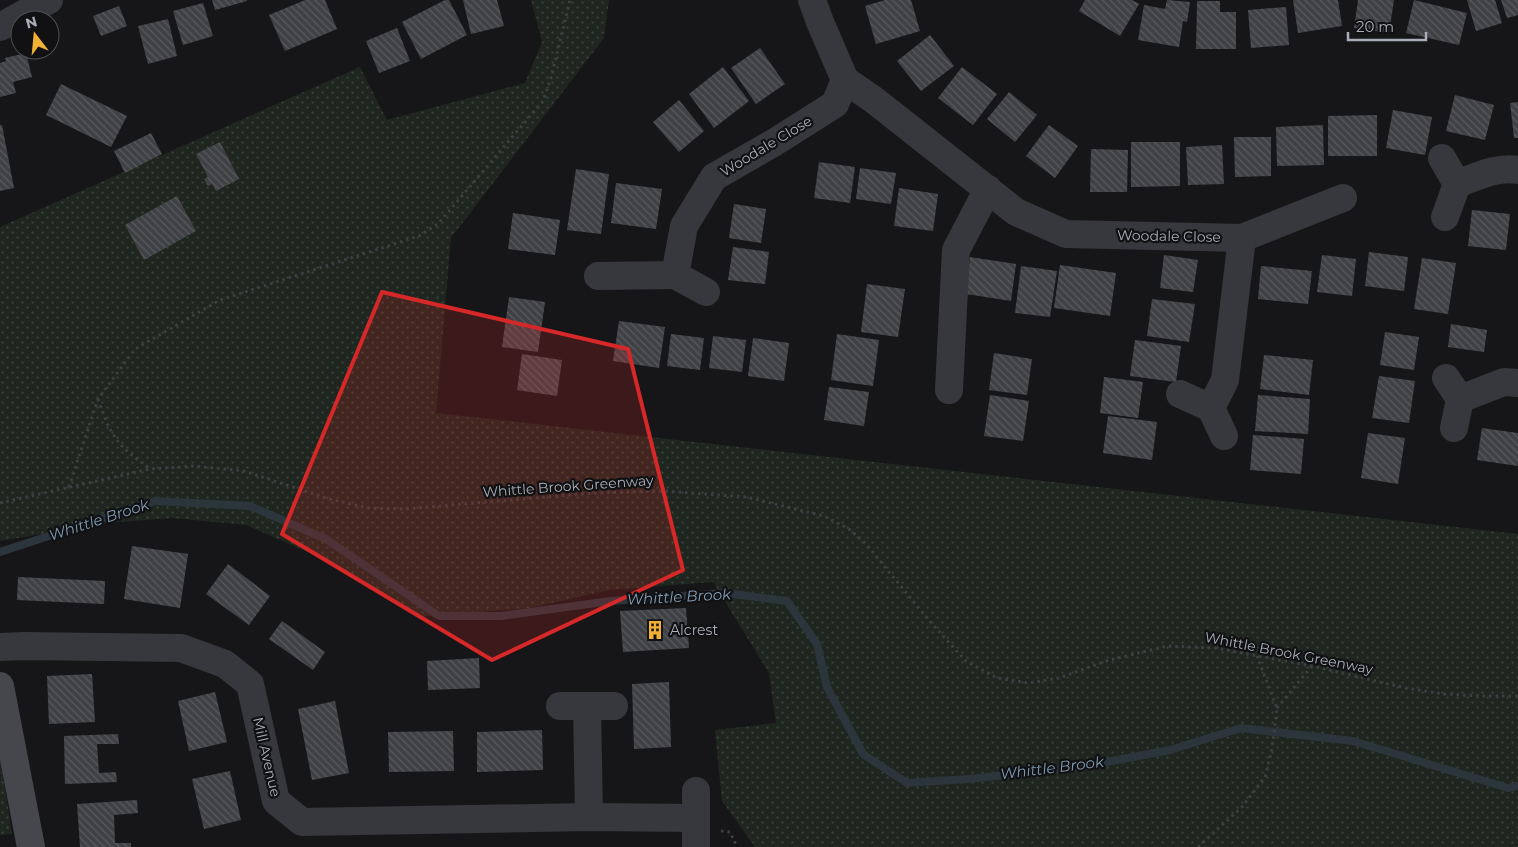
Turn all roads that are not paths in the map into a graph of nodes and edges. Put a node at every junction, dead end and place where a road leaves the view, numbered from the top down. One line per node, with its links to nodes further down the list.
1 (49, 0): 3 (street)
2 (812, 0): 4 (street)
3 (0, 27)
4 (845, 80): 8 (street, Woodale Close); 12 (street, Woodale Close)
5 (1442, 158): 7 (street)
6 (1518, 170): 7 (street)
7 (1457, 184): 10 (street)
8 (988, 189): 11 (street, Woodale Close); 16 (street)
9 (1343, 198): 11 (street, Woodale Close)
10 (1445, 217)
11 (1242, 238): 18 (street, Woodale Close)
12 (675, 275): 13 (street); 14 (street)
13 (598, 276)
14 (706, 292)
15 (1518, 383): 19 (street)
16 (949, 390)
17 (1180, 394): 18 (street)
18 (1211, 408): 20 (street)
19 (1454, 428)
20 (1224, 436)
21 (0, 647): 27 (street, Mill Avenue)
22 (0, 686): 30 (street)
23 (560, 706): 24 (street)
24 (587, 706): 25 (street); 27 (street)
25 (614, 706)
26 (696, 791): 28 (street)
27 (589, 817): 28 (street, Mill Avenue)
28 (696, 818): 29 (street)
29 (696, 846)
30 (31, 847)

